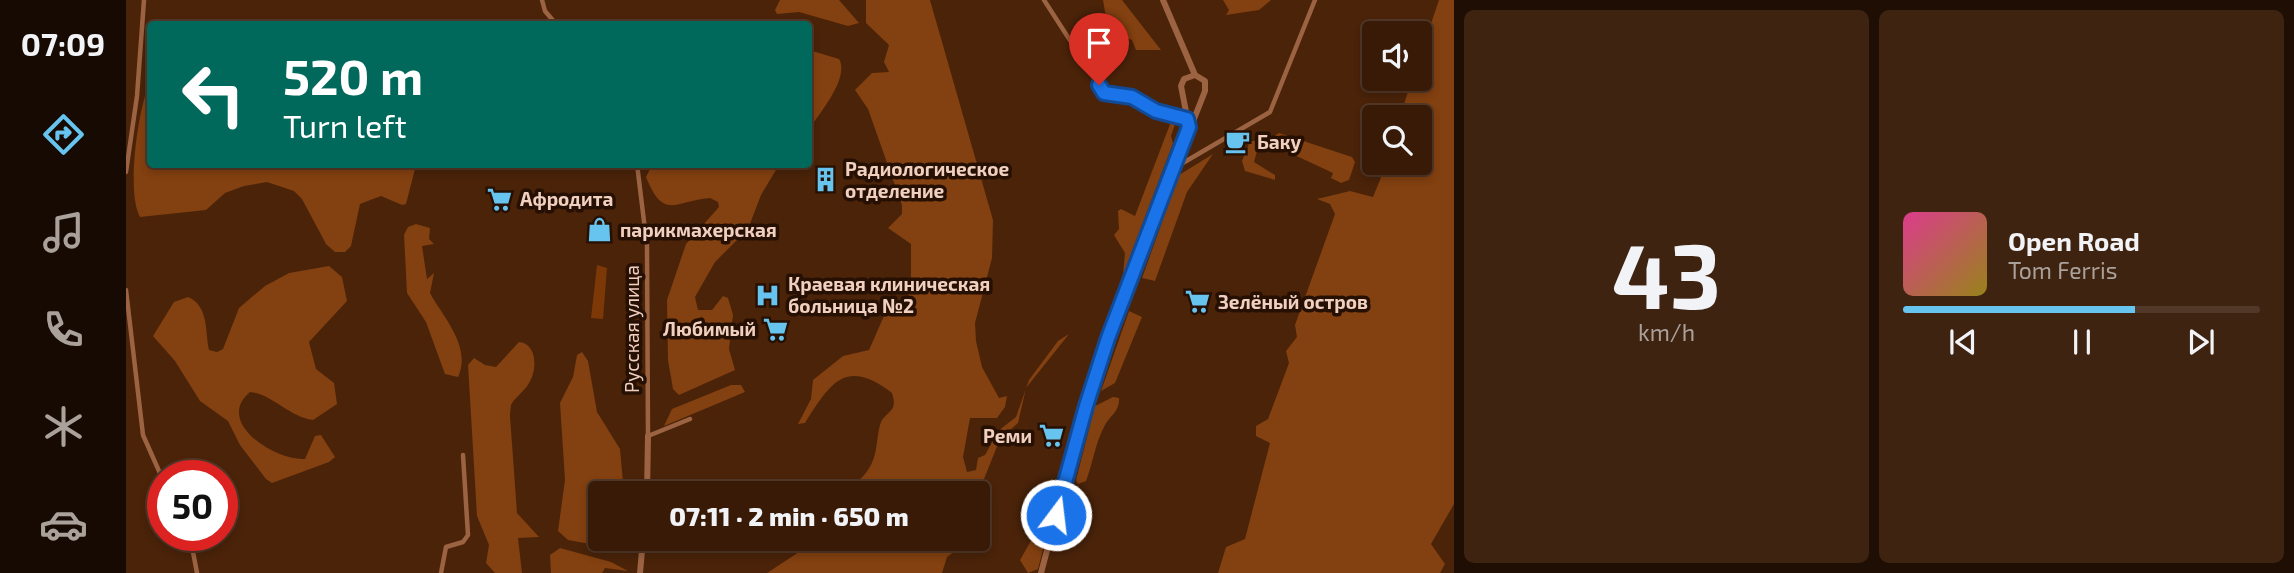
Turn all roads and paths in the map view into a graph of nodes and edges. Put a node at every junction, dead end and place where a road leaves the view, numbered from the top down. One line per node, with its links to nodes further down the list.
1 (144, 0): 11 (street)
2 (542, 0): 6 (street)
3 (1044, 0): 8 (street)
4 (1163, 0): 7 (main road)
5 (1315, 0): 10 (street)
6 (553, 21)
7 (1195, 75): 8 (main road); 8 (main road)
8 (1188, 123): 10 (main road)
9 (637, 168): 14 (street, Русская улица)
10 (1173, 168): 23 (main road)
11 (126, 172)
12 (126, 290): 16 (street)
13 (690, 419): 14 (street)
14 (648, 436): 17 (main road, Русская улица)
15 (463, 455): 21 (street)
16 (154, 460)
17 (647, 481)
18 (193, 551): 20 (street)
19 (642, 551): 22 (main road)
20 (197, 573)
21 (441, 573)
22 (640, 573)
23 (1041, 573)

